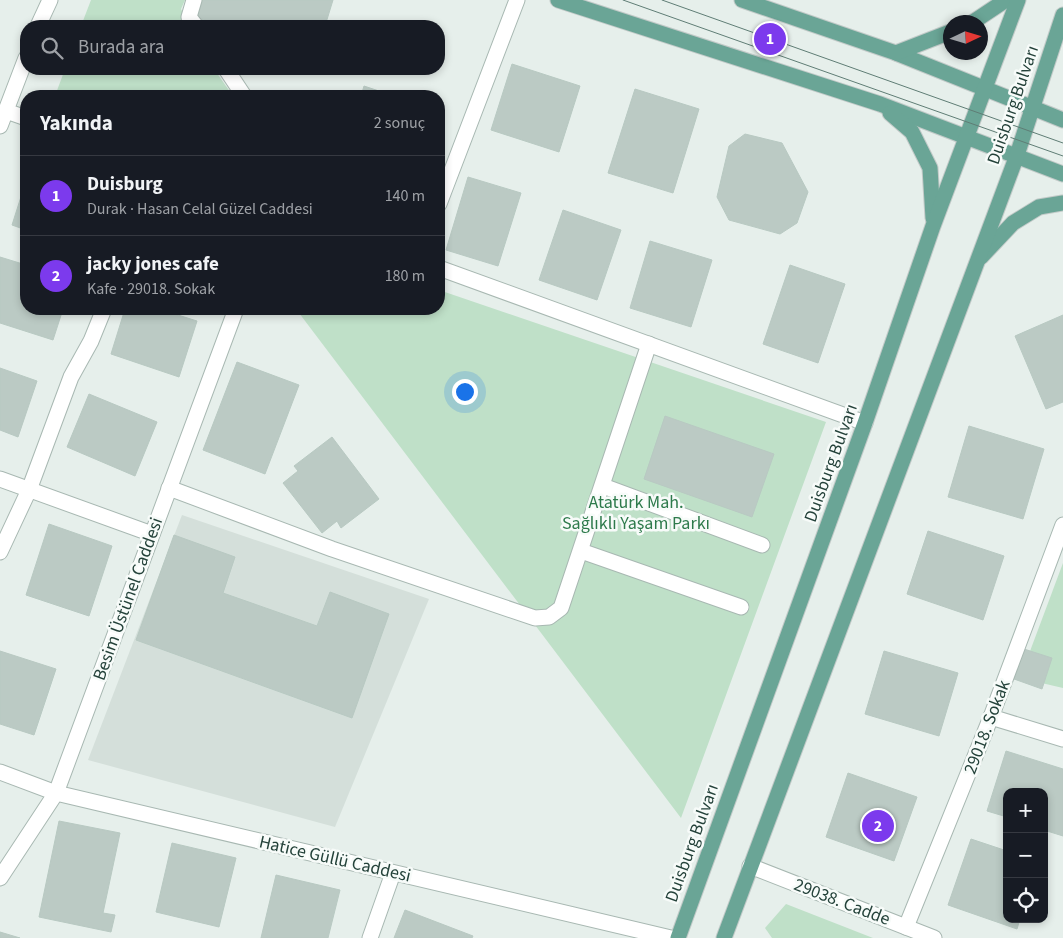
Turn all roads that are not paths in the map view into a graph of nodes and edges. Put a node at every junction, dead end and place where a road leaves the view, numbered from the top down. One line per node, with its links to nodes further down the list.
1 (194, 0): 11 (street)
2 (517, 0): 27 (street)
3 (558, 0): 18 (main road)
4 (742, 0): 13 (main road)
5 (1006, 0): 8 (main road)
6 (1018, 0): 16 (main road, Duisburg Bulvarı)
7 (48, 2): 10 (street)
8 (983, 15)
9 (1063, 15): 19 (main road, Duisburg Bulvarı)
10 (40, 20)
11 (191, 20)
12 (943, 35): 13 (main road)
13 (896, 53): 16 (main road)
14 (20, 74): 20 (street)
15 (230, 75): 17 (street)
16 (984, 89): 19 (main road); 24 (main road, Duisburg Bulvarı)
17 (240, 90)
18 (880, 104): 24 (main road); 29 (main road)
19 (1033, 109): 22 (main road); 25 (main road, Duisburg Bulvarı)
20 (6, 111): 21 (street); 23 (street)
21 (20, 116)
22 (1063, 120)
23 (0, 126)
24 (966, 138): 25 (main road); 29 (main road, Duisburg Bulvarı)
25 (1016, 158): 26 (main road); 30 (main road, Duisburg Bulvarı)
26 (1063, 174)
27 (445, 188)
28 (1063, 203): 30 (main road)
29 (933, 226): 35 (main road, Duisburg Bulvarı)
30 (975, 263): 50 (main road, Duisburg Bulvarı)
31 (445, 270): 34 (street)
32 (102, 315): 39 (street)
33 (234, 315): 38 (street, Besim Üstünel Caddesi)
34 (649, 344): 35 (street); 37 (street)
35 (865, 423): 56 (main road, Duisburg Bulvarı)
36 (0, 479): 39 (street)
37 (603, 486): 42 (street); 43 (street)
38 (169, 488): 41 (street, Besim Üstünel Caddesi); 43 (street)
39 (30, 490): 41 (street); 44 (street)
40 (1063, 525): 46 (street, 29018. Sokak)
41 (152, 534): 49 (street, Besim Üstünel Caddesi)
42 (762, 545)
43 (581, 551): 45 (street)
44 (0, 552)
45 (741, 607)
46 (991, 718): 47 (street); 53 (street, 29018. Sokak)
47 (1063, 739)
48 (0, 772): 49 (street, Hatice Güllü Caddesi)
49 (56, 793): 51 (street, Hatice Güllü Caddesi); 52 (street, Besim Üstünel Caddesi)
50 (750, 866): 53 (street, 29038. Cadde); 57 (main road, Duisburg Bulvarı)
51 (393, 873): 54 (street); 55 (street, Hatice Güllü Caddesi)
52 (0, 878)
53 (906, 927): 58 (street, 29038. Cadde)
54 (370, 938)
55 (671, 938)
56 (678, 938)
57 (724, 938)
58 (934, 938)

